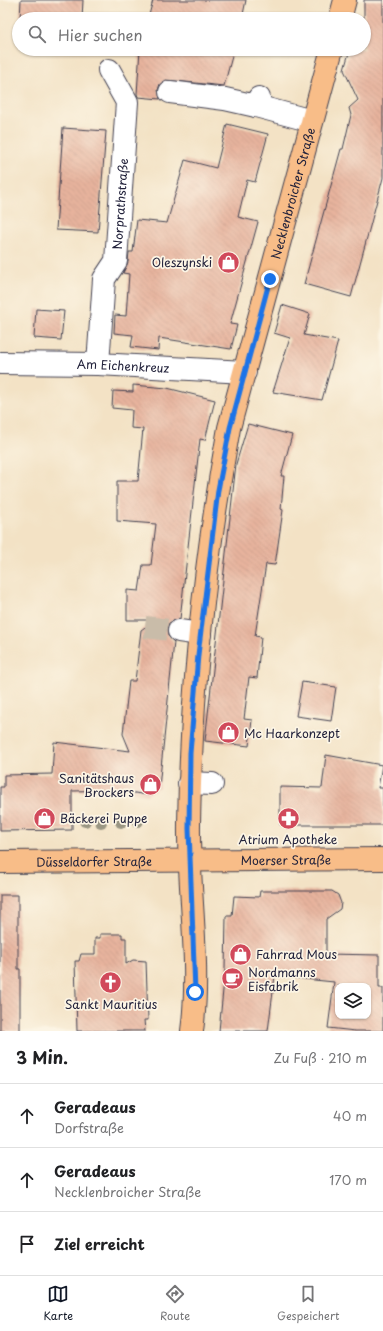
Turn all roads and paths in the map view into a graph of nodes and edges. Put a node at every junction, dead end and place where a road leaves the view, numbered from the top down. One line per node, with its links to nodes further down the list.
1 (345, 0): 2 (main road)
2 (342, 12)
3 (330, 56): 6 (main road, Necklenbroicher Straße)
4 (109, 70): 8 (street, Norprathstraße)
5 (170, 92): 6 (street)
6 (312, 121): 9 (main road, Necklenbroicher Straße)
7 (0, 363): 8 (street, Am Eichenkreuz)
8 (98, 364): 9 (street, Am Eichenkreuz)
9 (245, 372): 11 (main road, Necklenbroicher Straße)
10 (179, 631): 11 (street)
11 (200, 634): 12 (main road, Necklenbroicher Straße)
12 (189, 783): 13 (street); 15 (main road, Necklenbroicher Straße)
13 (212, 784)
14 (383, 859): 15 (main road, Moerser Straße)
15 (189, 860): 16 (main road, Düsseldorfer Straße); 17 (main road, Necklenbroicher Straße)
16 (0, 862)
17 (192, 1031)

